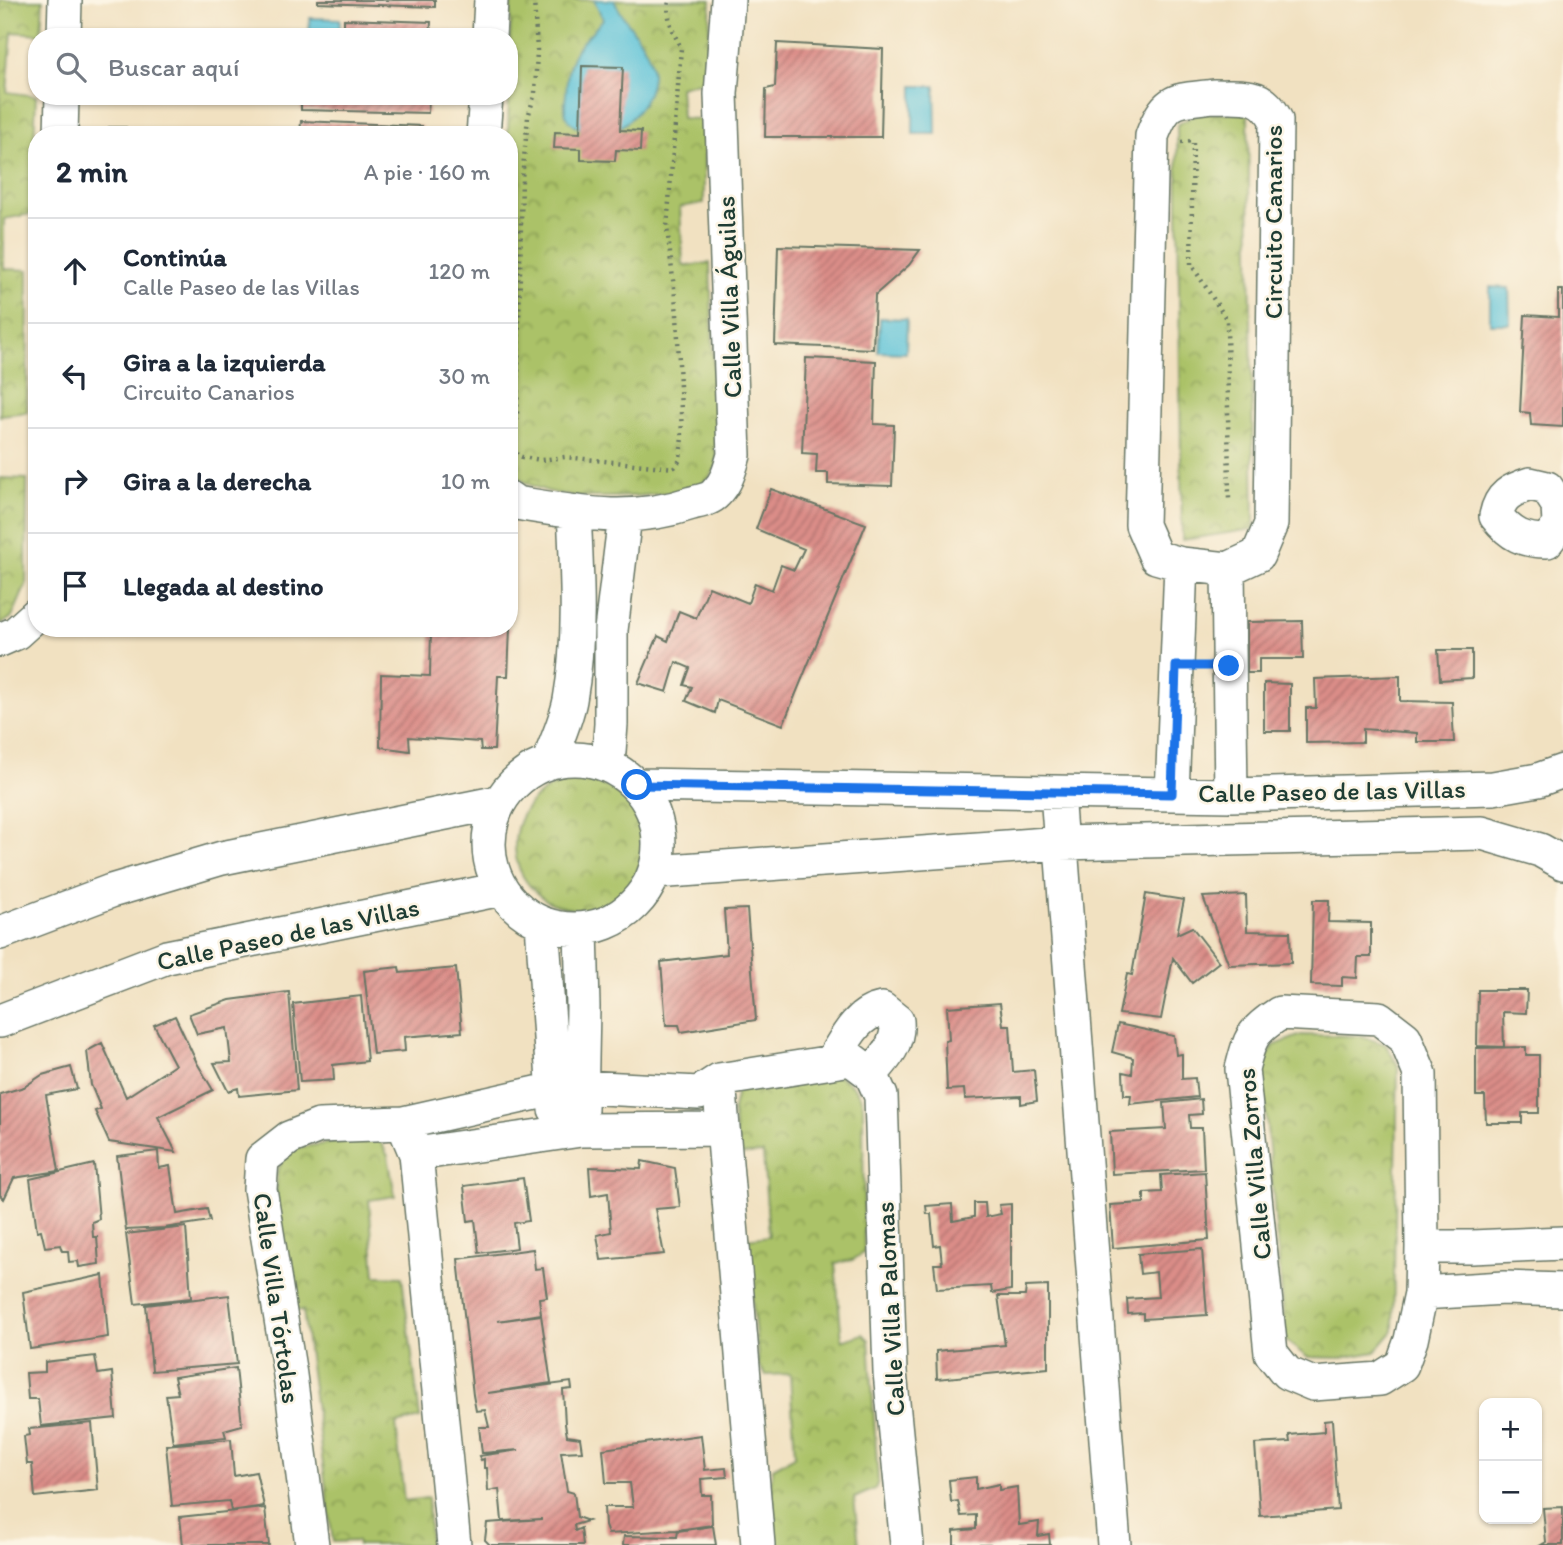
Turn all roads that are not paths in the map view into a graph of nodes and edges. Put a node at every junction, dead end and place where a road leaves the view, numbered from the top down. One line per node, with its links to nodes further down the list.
1 (65, 0): 4 (street)
2 (491, 0): 5 (street)
3 (728, 0): 12 (street, Calle Villa Águilas)
4 (64, 28)
5 (489, 28)
6 (62, 105): 8 (street)
7 (485, 105): 9 (street)
8 (61, 126)
9 (484, 126)
10 (518, 503): 11 (street, Calle Villa Águilas)
11 (574, 512): 12 (street, Calle Villa Águilas); 17 (street)
12 (625, 516): 16 (street)
13 (1181, 564): 14 (street, Circuito Canarios); 14 (street, Circuito Canarios); 19 (street)
14 (1228, 569): 20 (street)
15 (28, 623): 18 (street)
16 (611, 630): 17 (street); 22 (street)
17 (576, 632): 21 (street)
18 (0, 640)
19 (1176, 666): 20 (street); 26 (street)
20 (1229, 666): 27 (street)
21 (549, 761): 22 (street); 28 (street)
22 (608, 765): 24 (street)
23 (1563, 771): 27 (street, Calle Paseo de las Villas)
24 (637, 785): 25 (street, Calle Paseo de las Villas); 31 (street)
25 (1057, 793): 26 (street, Calle Paseo de las Villas); 29 (street)
26 (1172, 794): 27 (street, Calle Paseo de las Villas)
27 (1231, 795)
28 (500, 802): 32 (street); 35 (street)
29 (1061, 842): 30 (street, Calle Paseo de las Villas); 31 (street, Calle Paseo de las Villas); 55 (street)
30 (1563, 863)
31 (654, 872): 34 (street)
32 (501, 889): 33 (street); 36 (street, Calle Paseo de las Villas)
33 (542, 923): 34 (street); 40 (street)
34 (581, 929): 40 (street)
35 (0, 933)
36 (0, 1021)
37 (832, 1062): 38 (street); 38 (street); 39 (street)
38 (871, 1074): 54 (street, Calle Villa Palomas)
39 (719, 1080): 40 (street); 42 (street)
40 (568, 1088): 41 (street, Calle Villa Tórtolas); 43 (street)
41 (403, 1123): 44 (street); 51 (street, Calle Villa Tórtolas)
42 (722, 1129): 43 (street); 53 (street)
43 (568, 1131): 44 (street)
44 (416, 1154): 52 (street)
45 (1563, 1243): 46 (street)
46 (1501, 1246): 47 (street); 48 (street)
47 (1422, 1247): 50 (street, Calle Villa Zorros); 50 (street, Calle Villa Zorros)
48 (1504, 1288): 49 (street); 50 (street)
49 (1563, 1290)
50 (1421, 1293)
51 (312, 1545)
52 (454, 1545)
53 (758, 1545)
54 (907, 1545)
55 (1114, 1545)

